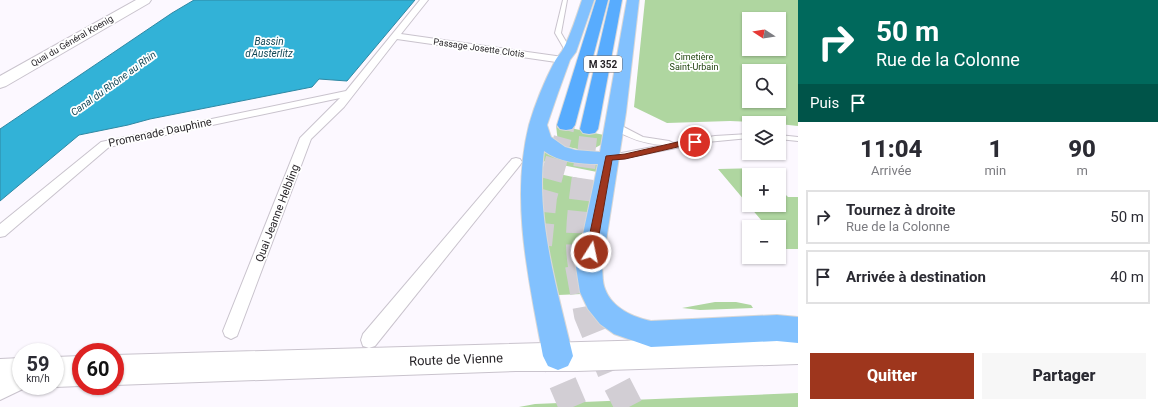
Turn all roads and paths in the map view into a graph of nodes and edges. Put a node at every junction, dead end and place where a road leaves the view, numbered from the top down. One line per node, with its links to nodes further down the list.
1 (146, 0): 10 (main road, Quai du Général Koenig)
2 (424, 0): 8 (street, Quai Jeanne Helbling)
3 (565, 0): 9 (lane)
4 (588, 0): 9 (main road)
5 (602, 0): 13 (highway, M 352)
6 (616, 0): 15 (highway, M 352)
7 (633, 0): 14 (main road)
8 (395, 36): 9 (street, Passage Josette Clotis); 11 (street, Quai Jeanne Helbling)
9 (566, 56): 12 (main road)
10 (0, 83)
11 (350, 93): 22 (street, Promenade Dauphine); 24 (street, Quai Jeanne Helbling)
12 (538, 124): 20 (main road); 27 (main road)
13 (566, 125)
14 (615, 126): 19 (lane); 20 (main road)
15 (589, 129)
16 (742, 136): 19 (lane)
17 (786, 138): 18 (lane)
18 (798, 139)
19 (682, 144): 20 (lane)
20 (609, 158): 23 (main road)
21 (516, 162): 25 (street)
22 (0, 232)
23 (798, 330)
24 (232, 332)
25 (369, 340)
26 (798, 350): 27 (main road, Route de Vienne)
27 (558, 356): 28 (main road, Route de Vienne)
28 (124, 370)
29 (12, 373): 30 (main road)
30 (0, 374)
31 (12, 388): 32 (lane)
32 (0, 394)

